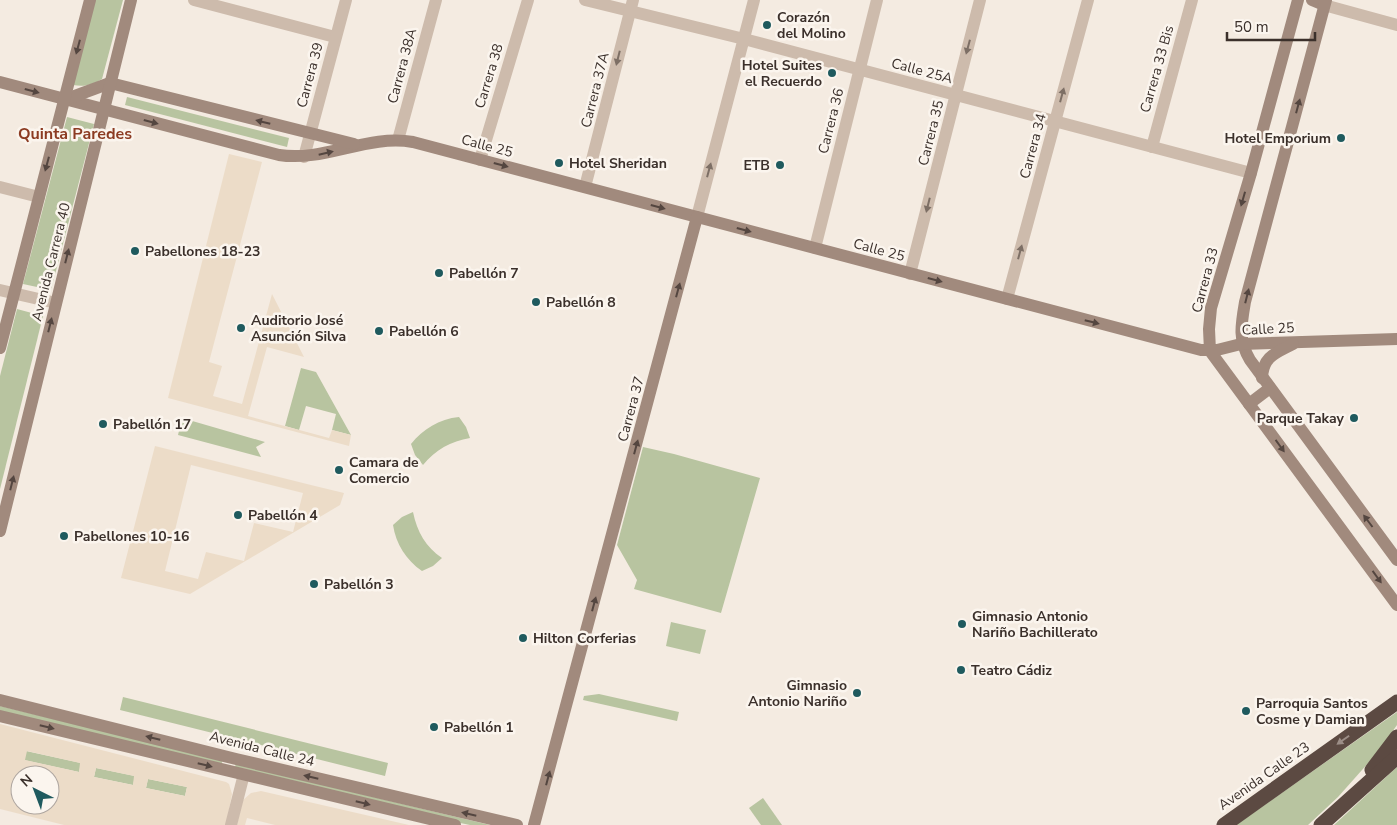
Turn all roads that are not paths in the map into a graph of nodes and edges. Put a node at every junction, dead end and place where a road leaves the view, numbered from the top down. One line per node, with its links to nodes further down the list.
1 (90, 0): 25 (main road, Avenida Carrera 40, one-way to 25)
2 (131, 0): 23 (main road, Avenida Carrera 40)
3 (194, 0): 16 (street)
4 (346, 0): 19 (street, Carrera 39)
5 (436, 0): 29 (street, Carrera 38A)
6 (528, 0): 33 (street, Carrera 38)
7 (585, 0): 17 (street, Calle 25A)
8 (754, 0): 20 (street, Carrera 37)
9 (877, 0): 21 (street, Carrera 36)
10 (980, 0): 24 (street, Carrera 35, one-way to 24)
11 (1088, 0): 27 (street, Carrera 34, one-way to 11)
12 (1192, 0): 31 (street, Carrera 33 Bis)
13 (1298, 0): 34 (main road, Carrera 33)
14 (1312, 0): 15 (main road)
15 (1325, 3): 18 (street); 47 (main road, one-way to 15)
16 (235, 5): 19 (street)
17 (632, 6): 20 (street, Calle 25A); 36 (street, Carrera 37A, one-way to 36)
18 (1397, 25)
19 (335, 37): 28 (street, Carrera 39)
20 (744, 39): 21 (street, Calle 25A); 38 (street, Carrera 37, one-way to 20)
21 (860, 70): 24 (street, Calle 25A); 39 (street, Carrera 36)
22 (0, 82): 25 (main road, Calle 25, one-way to 25)
23 (110, 83): 25 (main road); 26 (main road, Avenida Carrera 40); 28 (main road, Calle 25, one-way to 23)
24 (956, 95): 27 (street, Calle 25A); 40 (street, Carrera 35, one-way to 40)
25 (64, 100): 26 (main road, Calle 25); 37 (main road, Avenida Carrera 40, one-way to 37)
26 (104, 110): 32 (main road, Calle 25, one-way to 32); 44 (main road, Avenida Carrera 40, one-way to 26)
27 (1055, 121): 31 (street, Calle 25A); 43 (street, Carrera 34, one-way to 27)
28 (310, 134): 30 (main road, Calle 25); 32 (street, Carrera 39)
29 (398, 140): 30 (main road, Calle 25); 33 (main road, Calle 25)
30 (358, 145): 32 (main road, Calle 25, one-way to 30)
31 (1152, 147): 34 (street, Calle 25A)
32 (304, 157)
33 (480, 160): 36 (main road, Calle 25, one-way to 36)
34 (1251, 173): 49 (main road, Carrera 33, one-way to 49)
35 (0, 187): 37 (street)
36 (585, 187): 38 (main road, Calle 25, one-way to 38)
37 (39, 197): 42 (main road, Avenida Carrera 40)
38 (697, 217): 39 (main road, Calle 25, one-way to 39); 65 (main road, Carrera 37, one-way to 38)
39 (815, 248): 40 (main road, Calle 25)
40 (910, 274): 43 (main road, Calle 25, one-way to 43)
41 (0, 290): 42 (street)
42 (14, 293): 44 (street); 48 (main road, Avenida Carrera 40)
43 (1007, 299): 49 (main road, Calle 25, one-way to 49)
44 (56, 303): 52 (main road, Avenida Carrera 40, one-way to 44)
45 (1397, 339): 46 (main road, Calle 25)
46 (1295, 342): 47 (main road, Calle 25); 50 (main road)
47 (1242, 344): 49 (main road, Calle 25); 50 (main road)
48 (0, 348)
49 (1210, 350): 51 (main road)
50 (1266, 383): 51 (main road); 53 (main road, one-way to 50)
51 (1250, 404): 54 (main road, one-way to 54)
52 (0, 531)
53 (1397, 560)
54 (1397, 605)
55 (0, 700): 64 (main road, Avenida Calle 24, one-way to 55)
56 (1397, 702): 66 (highway, Avenida Calle 23, one-way to 66)
57 (0, 716): 60 (main road, Avenida Calle 24, one-way to 60)
58 (1397, 737): 61 (highway)
59 (1397, 757): 61 (highway)
60 (244, 774): 62 (street); 63 (main road, Avenida Calle 24, one-way to 63)
61 (1356, 793): 67 (highway)
62 (231, 825)
63 (455, 825)
64 (517, 825)
65 (534, 825)
66 (1224, 825)
67 (1321, 825)

